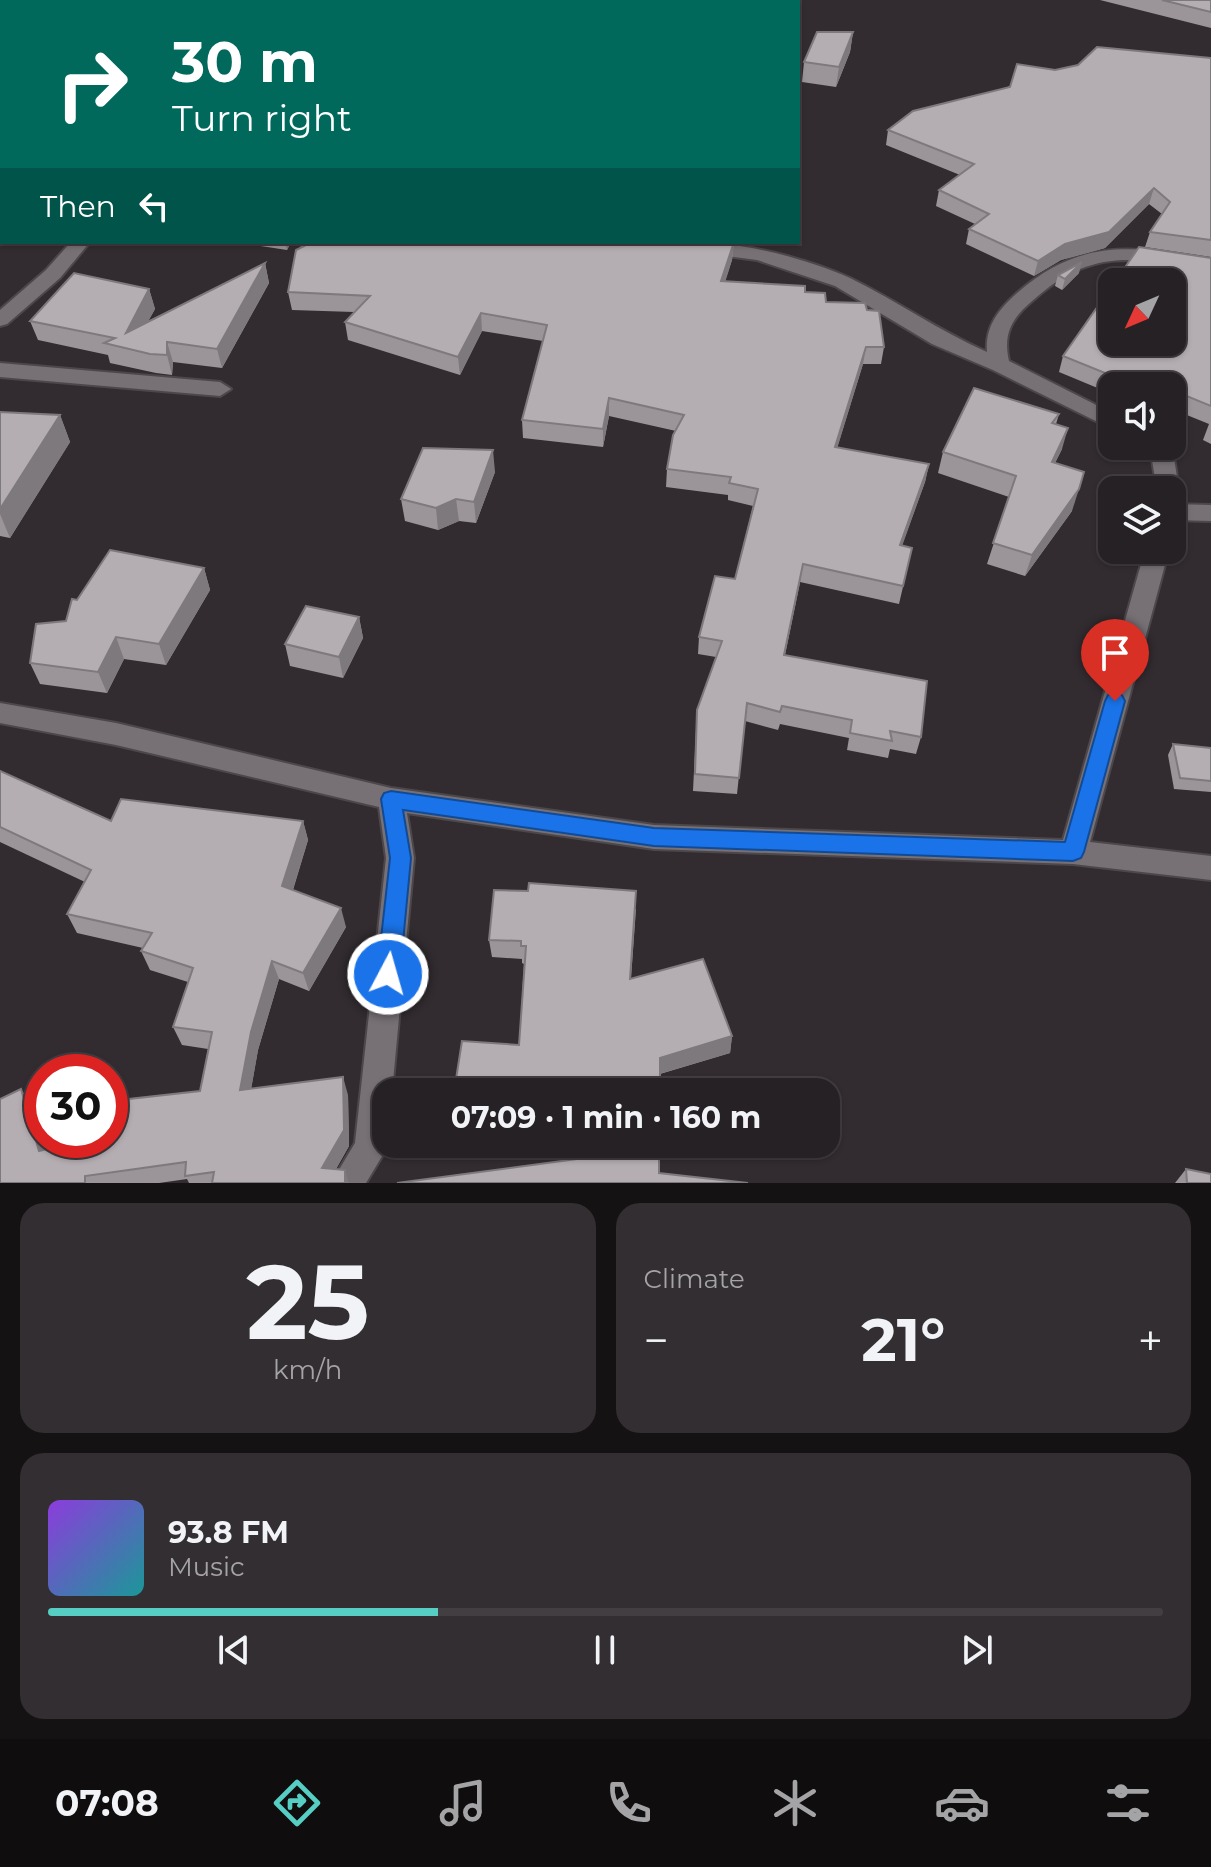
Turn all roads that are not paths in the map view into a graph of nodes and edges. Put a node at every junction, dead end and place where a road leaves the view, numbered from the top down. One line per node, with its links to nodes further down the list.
1 (79, 244): 4 (street)
2 (707, 244): 5 (street)
3 (1211, 266): 5 (street)
4 (0, 320)
5 (1000, 365): 8 (street)
6 (0, 370): 7 (street)
7 (220, 389)
8 (1098, 415)
9 (1186, 512): 10 (street)
10 (1211, 513)
11 (1153, 564): 14 (street)
12 (0, 713): 13 (street)
13 (391, 799): 14 (street); 16 (street)
14 (1073, 852): 15 (street)
15 (1211, 868)
16 (347, 1183)

